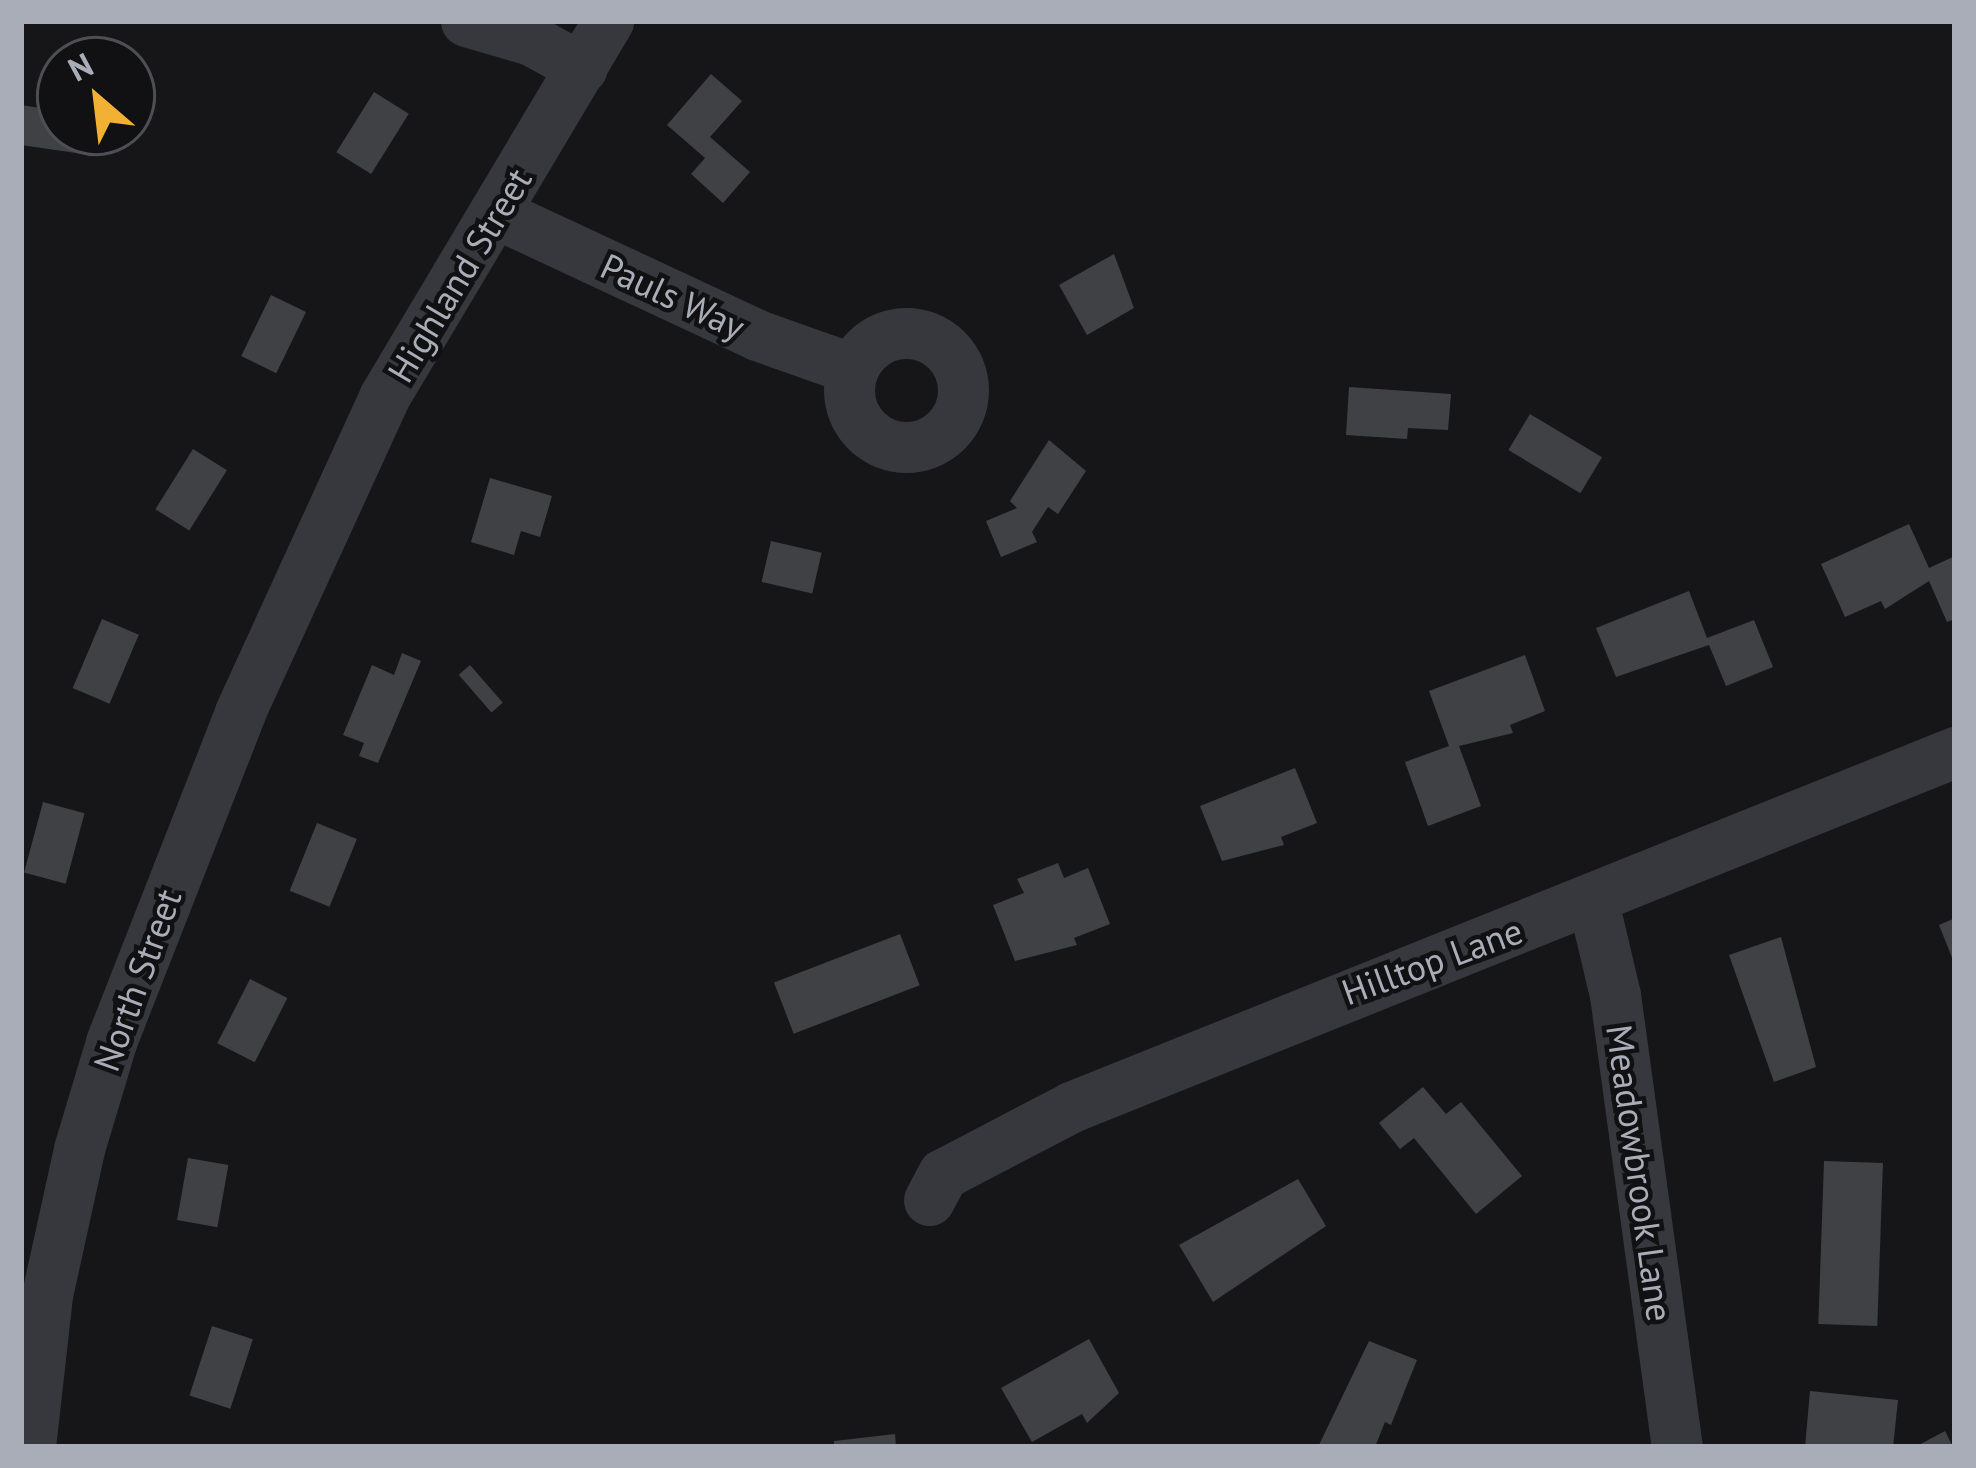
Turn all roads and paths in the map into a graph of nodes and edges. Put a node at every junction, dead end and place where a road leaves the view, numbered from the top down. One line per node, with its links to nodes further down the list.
1 (466, 21): 3 (street)
2 (608, 21): 3 (street, Highland Street)
3 (582, 68): 4 (street, Highland Street)
4 (498, 214): 5 (street, Pauls Way); 6 (street, Highland Street)
5 (853, 369)
6 (320, 534): 10 (street, North Street)
7 (1955, 752): 8 (street, Hilltop Lane)
8 (1593, 902): 9 (street, Hilltop Lane); 11 (street, Meadowbrook Lane)
9 (929, 1200)
10 (30, 1447)
11 (1677, 1447)

